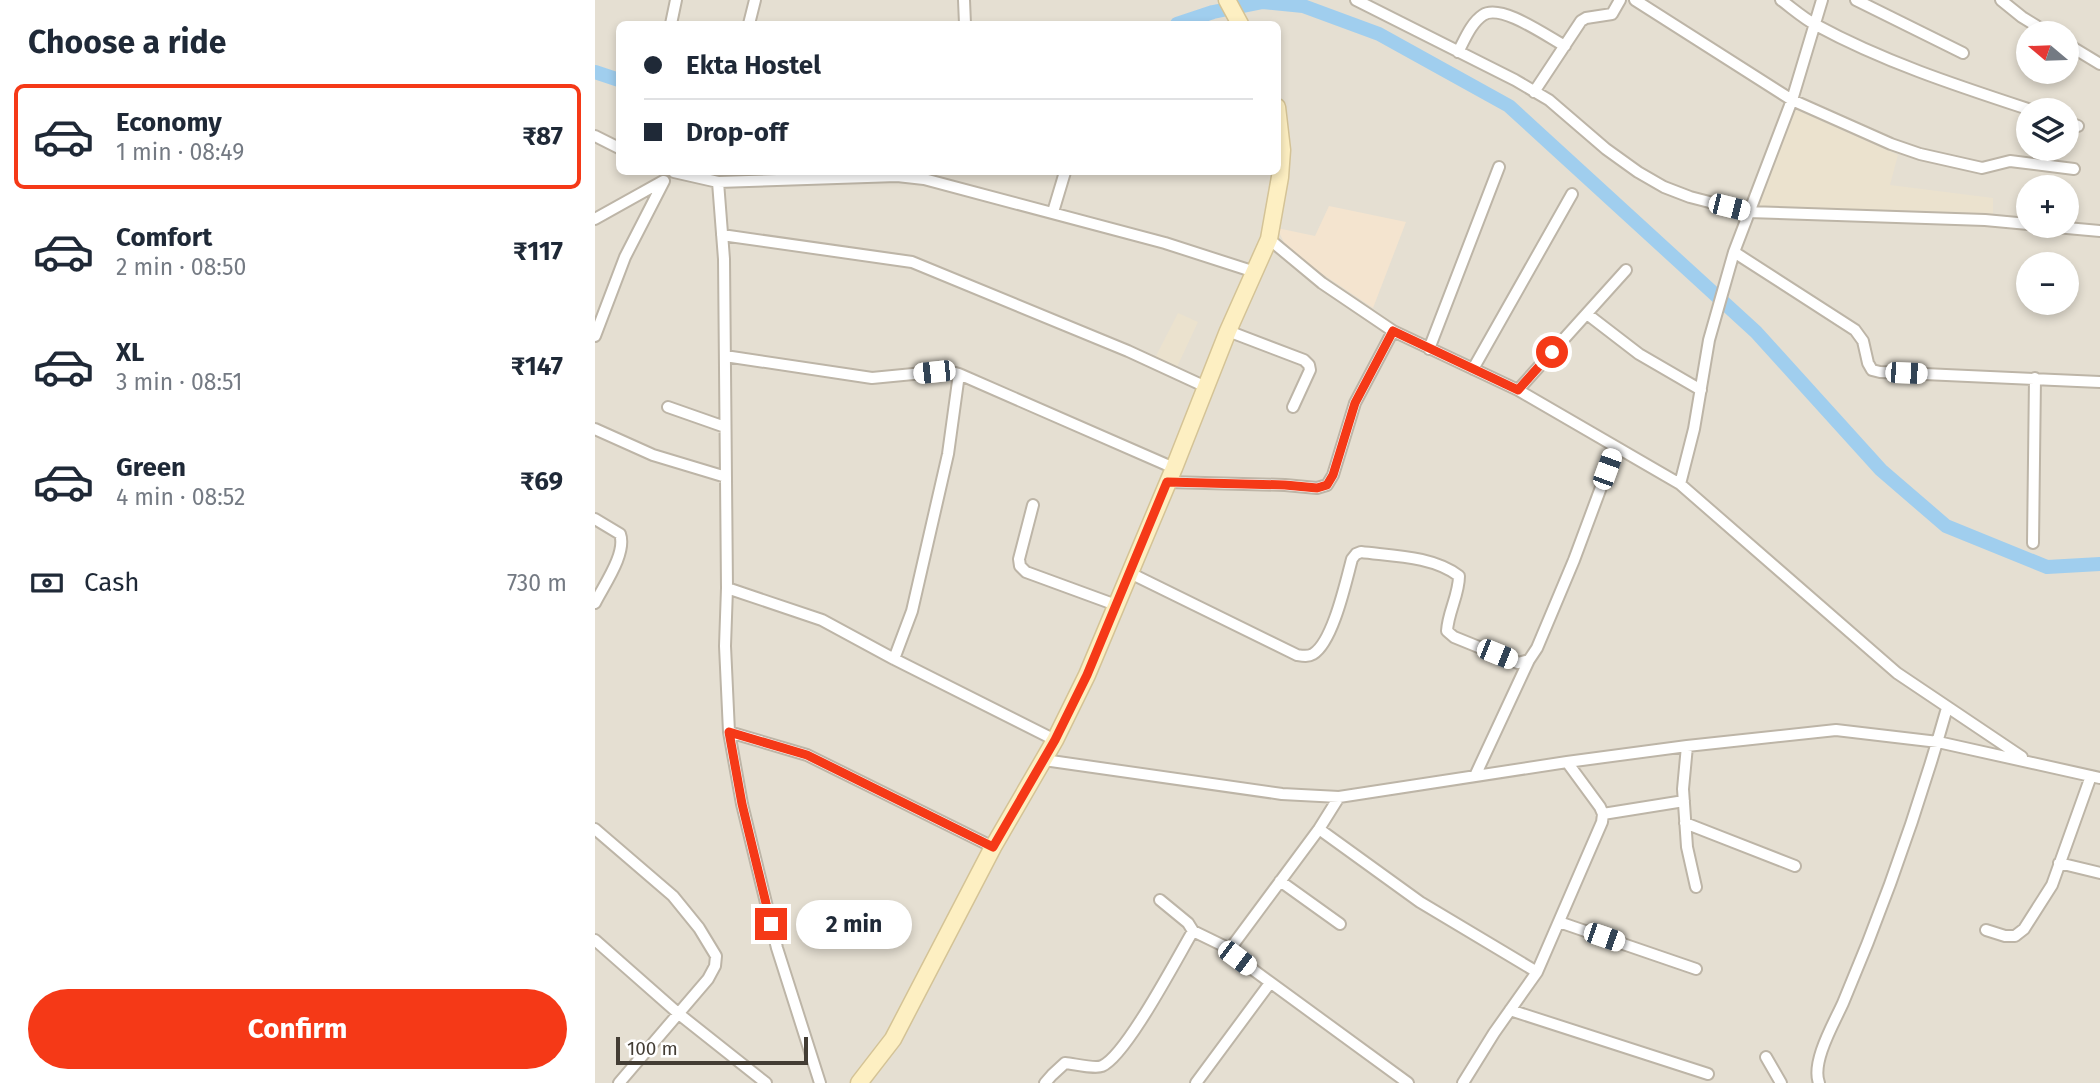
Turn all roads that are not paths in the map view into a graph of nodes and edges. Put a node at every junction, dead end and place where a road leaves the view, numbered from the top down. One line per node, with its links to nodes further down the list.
1 (676, 0): 12 (street)
2 (755, 0): 13 (street)
3 (964, 0): 14 (street)
4 (1356, 0): 20 (street)
5 (1620, 0): 18 (street)
6 (1635, 0): 24 (street)
7 (1781, 0): 17 (street)
8 (1822, 0): 17 (street)
9 (1856, 0): 21 (street)
10 (2001, 0): 16 (street)
11 (1228, 2): 15 (street)
12 (672, 21)
13 (750, 21)
14 (965, 21)
15 (1238, 21)
16 (2027, 21)
17 (1814, 24): 24 (street); 25 (street)
18 (1565, 46): 20 (street); 23 (street)
19 (2079, 51): 22 (street)
20 (1458, 52): 23 (street)
21 (1963, 53)
22 (2100, 64)
23 (1534, 92): 39 (street)
24 (1792, 100): 29 (street); 39 (street)
25 (2016, 105)
26 (595, 136): 27 (street)
27 (616, 146)
28 (1499, 166): 53 (street)
29 (2074, 169)
30 (674, 175): 35 (street)
31 (686, 175): 36 (street)
32 (1064, 175): 38 (street)
33 (1277, 175): 45 (street)
34 (798, 176): 36 (street); 38 (street)
35 (664, 181): 40 (street); 52 (street)
36 (718, 182): 44 (street)
37 (1572, 194): 55 (street)
38 (1053, 212): 48 (street)
39 (1748, 212): 41 (street); 46 (street)
40 (595, 219)
41 (2016, 223)
42 (2079, 229): 43 (street)
43 (2100, 231)
44 (722, 235): 54 (street); 59 (street)
45 (1269, 239): 48 (street); 51 (street)
46 (1734, 252): 57 (street); 61 (street)
47 (1626, 270): 49 (street)
48 (1255, 272): 50 (street)
49 (1587, 314): 60 (street); 61 (street)
50 (1228, 331): 59 (street); 63 (street)
51 (1393, 331): 53 (street); 67 (street)
52 (595, 336)
53 (1429, 349): 55 (street)
54 (725, 356): 56 (street); 64 (street)
55 (1473, 369): 60 (street)
56 (959, 374): 67 (street); 77 (street)
57 (2035, 379): 58 (street); 72 (street)
58 (2100, 382)
59 (1206, 387): 67 (street)
60 (1518, 390): 66 (street)
61 (1701, 390): 69 (street)
62 (668, 407): 64 (street)
63 (1293, 407)
64 (726, 427): 68 (street)
65 (595, 429): 68 (street)
66 (1616, 447): 69 (street); 78 (street)
67 (1170, 475): 73 (street)
68 (726, 477): 74 (street)
69 (1680, 484): 79 (street)
70 (1033, 505): 76 (street)
71 (595, 519): 75 (street)
72 (2033, 543)
73 (1130, 573): 76 (street); 78 (street)
74 (727, 588): 77 (street); 80 (street)
75 (595, 603)
76 (1116, 605): 81 (street)
77 (894, 659): 81 (street)
78 (1529, 660): 87 (street)
79 (1947, 708): 82 (street); 85 (street)
80 (729, 732): 95 (street); 117 (street)
81 (1055, 740): 84 (street)
82 (1938, 742): 83 (street); 85 (street); 124 (street)
83 (1687, 746): 86 (street); 90 (street)
84 (1044, 760): 89 (street); 95 (street)
85 (2027, 760): 88 (street)
86 (1567, 762): 87 (street); 91 (street)
87 (1475, 776): 89 (street)
88 (2096, 777): 96 (street)
89 (1339, 797): 94 (street)
90 (1684, 801): 91 (street); 92 (street)
91 (1603, 814): 102 (street)
92 (1685, 823): 97 (street); 100 (street)
93 (595, 829): 112 (street)
94 (1319, 829): 99 (street); 109 (street)
95 (993, 847): 118 (street)
96 (2059, 863): 98 (street); 104 (street)
97 (1795, 866)
98 (2100, 873)
99 (1280, 881): 103 (street); 107 (street)
100 (1696, 887)
101 (1160, 900): 105 (street)
102 (1559, 922): 108 (street); 109 (street)
103 (1340, 924)
104 (1986, 930)
105 (1193, 931): 107 (street); 119 (street)
106 (595, 940): 112 (street)
107 (1230, 950): 110 (street)
108 (1696, 969)
109 (1537, 972): 111 (street)
110 (1270, 983): 120 (street); 121 (street)
111 (1510, 1010): 114 (street); 122 (street)
112 (678, 1014): 115 (street); 116 (street)
113 (1766, 1057): 123 (street)
114 (1708, 1074)
115 (619, 1083)
116 (767, 1083)
117 (820, 1083)
118 (859, 1083)
119 (1045, 1083)
120 (1195, 1083)
121 (1408, 1083)
122 (1463, 1083)
123 (1781, 1083)
124 (1819, 1083)

